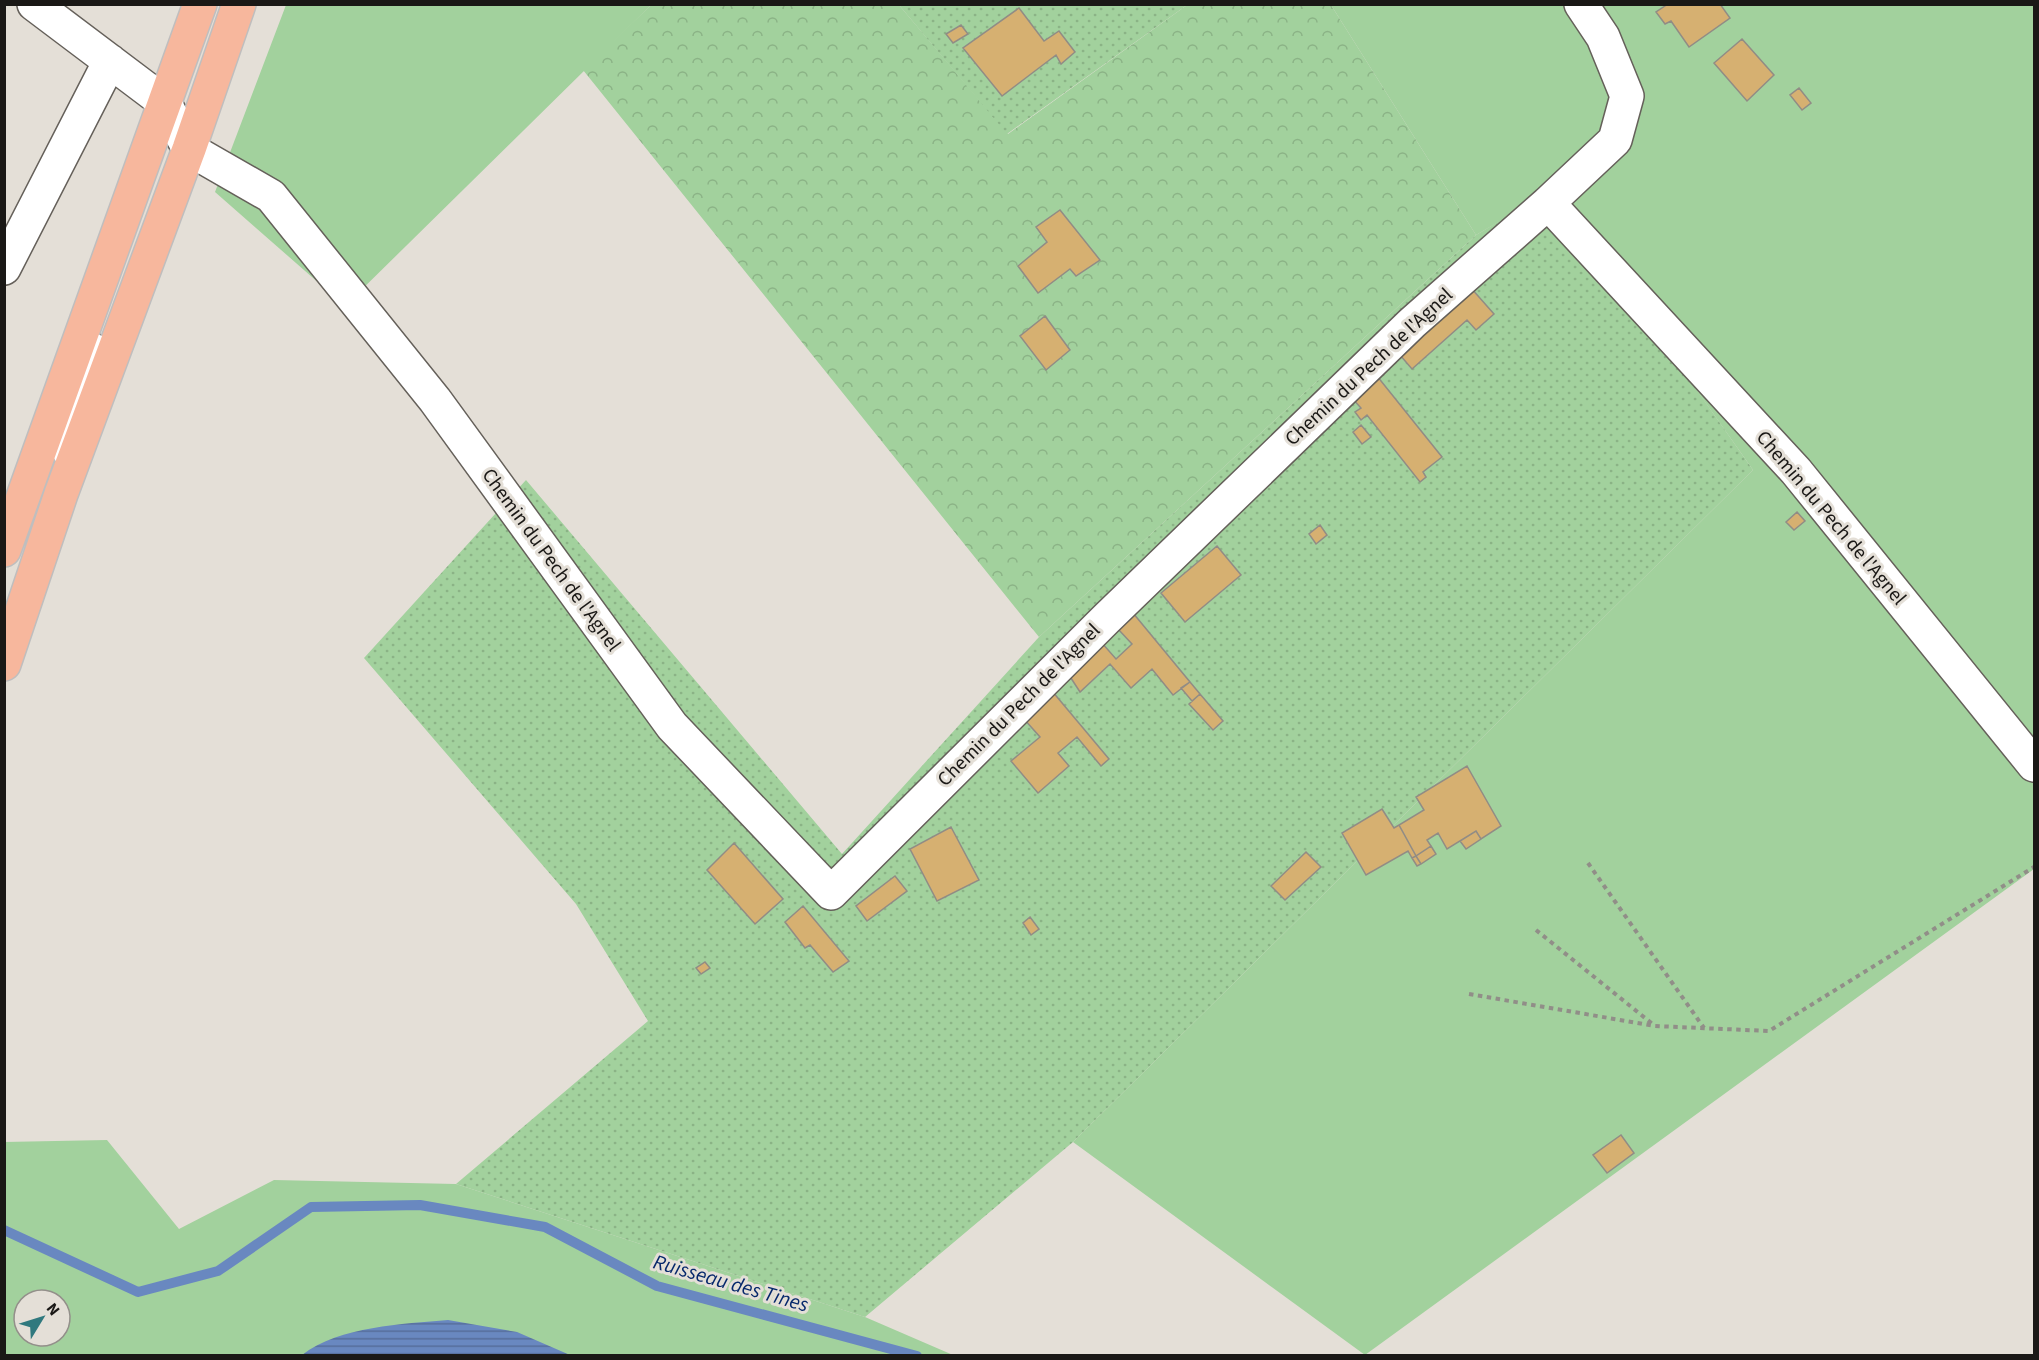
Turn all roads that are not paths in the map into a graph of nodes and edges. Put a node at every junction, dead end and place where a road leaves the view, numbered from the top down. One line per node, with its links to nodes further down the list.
1 (34, 4): 6 (street)
2 (200, 4): 7 (main road)
3 (217, 4): 7 (street)
4 (239, 4): 8 (main road)
5 (1581, 4): 9 (street)
6 (110, 61): 7 (street); 10 (street)
7 (169, 111): 8 (street); 11 (street); 12 (main road)
8 (189, 149): 9 (street, Chemin du Pech de l'Agnel); 11 (main road)
9 (1548, 203): 15 (street, Chemin du Pech de l'Agnel)
10 (4, 268)
11 (61, 494): 13 (main road)
12 (4, 550)
13 (10, 636): 14 (main road)
14 (4, 664)
15 (2034, 765)

